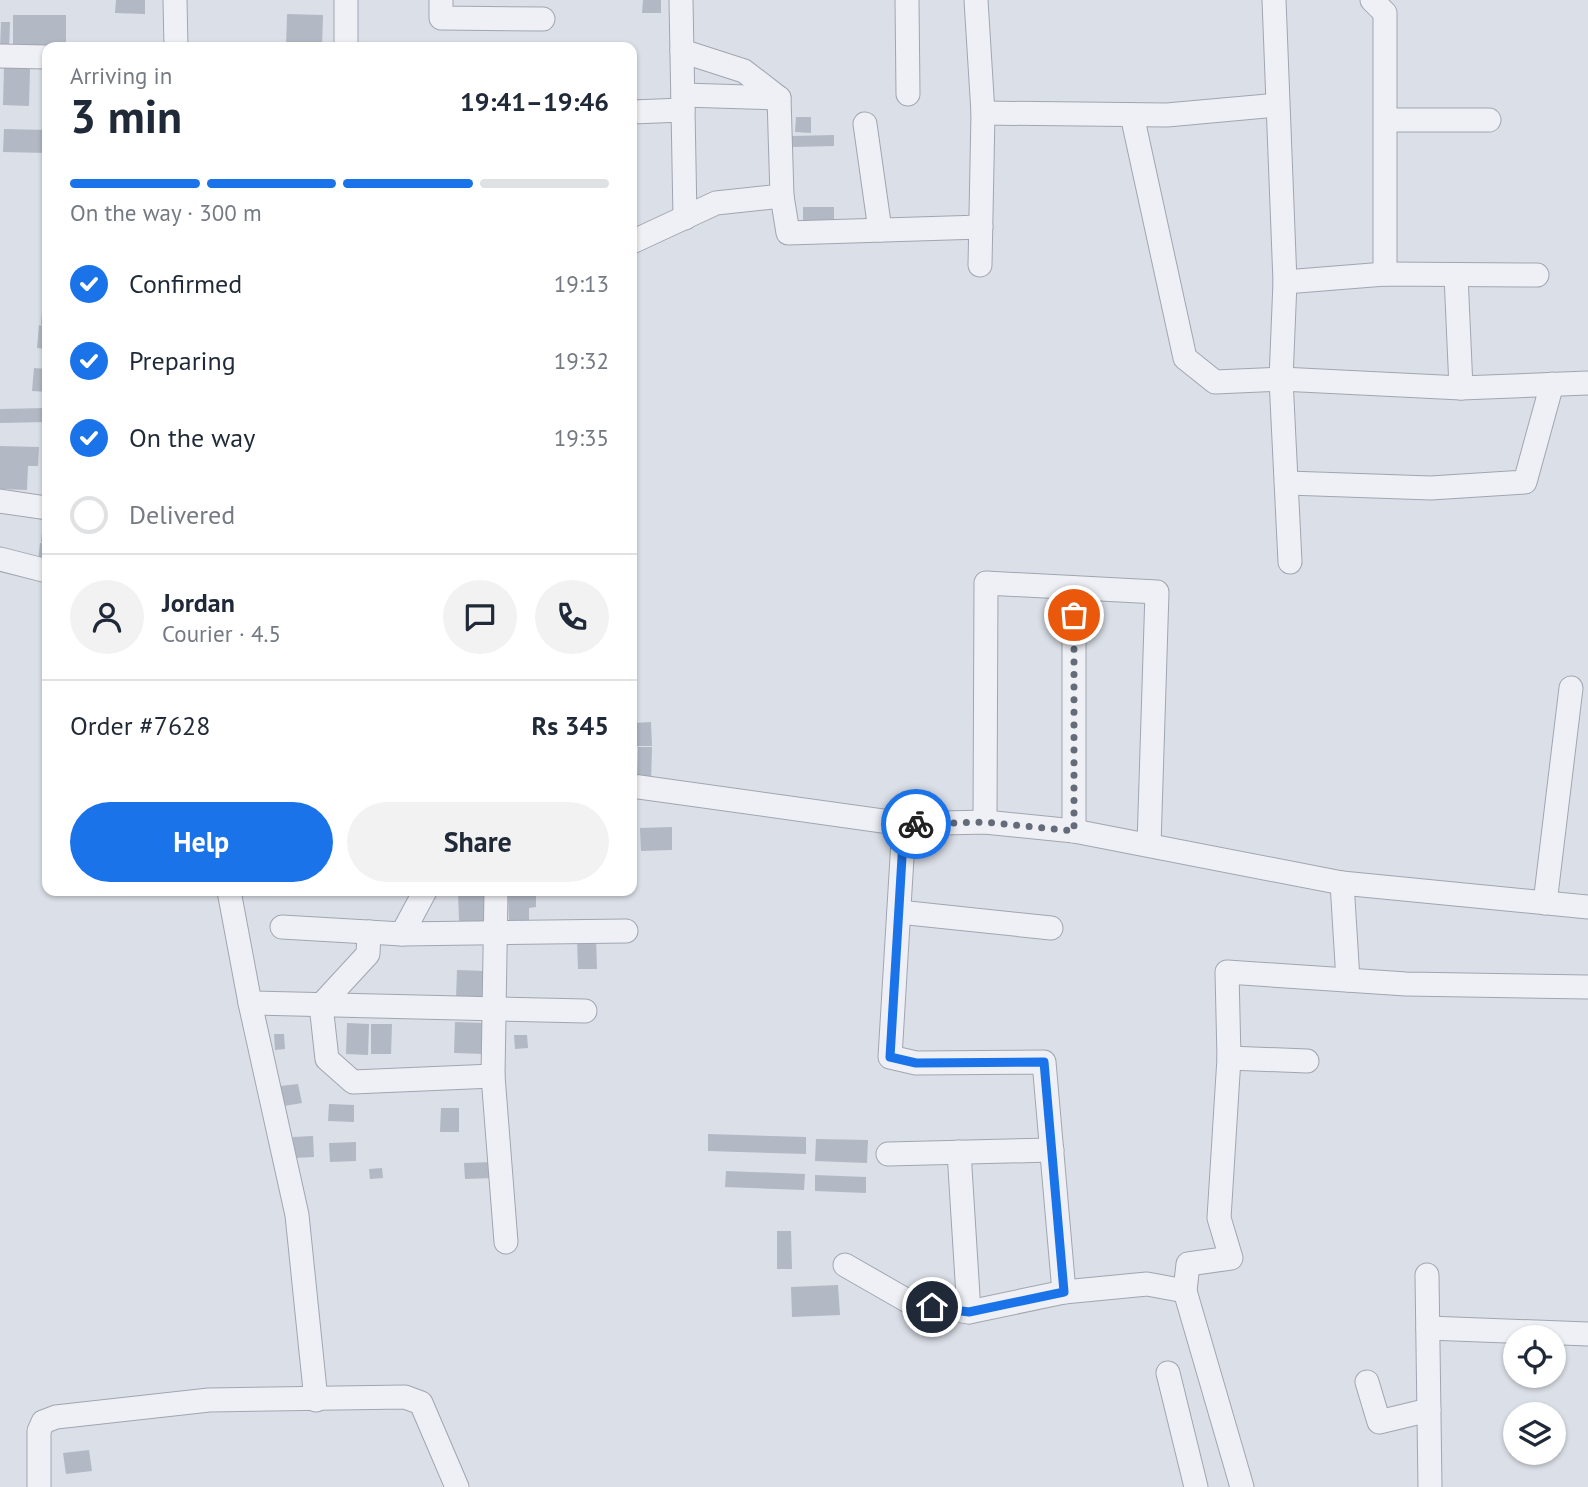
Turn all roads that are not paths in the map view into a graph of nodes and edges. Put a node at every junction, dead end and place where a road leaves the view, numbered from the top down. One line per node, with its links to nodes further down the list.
1 (175, 0): 10 (street)
2 (346, 0): 11 (street)
3 (441, 0): 9 (street)
4 (681, 0): 12 (street)
5 (907, 0): 15 (street)
6 (976, 0): 20 (street)
7 (1274, 0): 18 (street)
8 (1372, 0): 22 (street)
9 (544, 19)
10 (176, 42)
11 (346, 42)
12 (682, 51): 16 (street); 17 (street)
13 (0, 56): 14 (street)
14 (42, 57)
15 (908, 94)
16 (779, 98): 17 (street); 25 (street)
17 (683, 103): 19 (street); 26 (street)
18 (1277, 105): 21 (street); 34 (street)
19 (637, 111)
20 (983, 113): 21 (street); 27 (street)
21 (1132, 115): 35 (street)
22 (1386, 120): 23 (street); 31 (street)
23 (1489, 120)
24 (865, 124): 28 (street)
25 (782, 195): 26 (street); 28 (street)
26 (685, 218): 29 (street)
27 (981, 227): 28 (street); 30 (street)
28 (880, 230)
29 (637, 240)
30 (980, 265)
31 (1385, 274): 32 (street); 34 (street)
32 (1456, 275): 33 (street); 38 (street)
33 (1537, 275)
34 (1285, 282): 35 (street)
35 (1281, 379): 38 (street); 39 (street)
36 (1588, 383): 37 (street)
37 (1552, 384): 38 (street); 39 (street)
38 (1461, 388)
39 (1288, 483): 43 (street)
40 (0, 501): 41 (street)
41 (42, 507)
42 (0, 558): 44 (street)
43 (1290, 562)
44 (42, 570)
45 (1074, 588): 48 (street); 50 (street); 51 (street)
46 (1571, 688): 56 (street)
47 (637, 787): 49 (street)
48 (985, 822): 49 (street); 50 (street)
49 (904, 824): 58 (street)
50 (1074, 831): 51 (street)
51 (1149, 845): 52 (street)
52 (1342, 883): 56 (street); 65 (street)
53 (230, 896): 67 (street)
54 (422, 896): 64 (street)
55 (496, 896): 61 (street)
56 (1545, 903): 57 (street)
57 (1588, 907)
58 (899, 912): 60 (street); 74 (street)
59 (282, 927): 63 (street)
60 (1051, 928)
61 (495, 931): 62 (street); 64 (street); 69 (street)
62 (626, 931)
63 (369, 932): 64 (street); 68 (street)
64 (402, 934)
65 (1348, 980): 66 (street); 71 (street)
66 (1588, 987)
67 (250, 1003): 68 (street); 87 (street)
68 (321, 1005): 69 (street); 73 (street)
69 (492, 1010): 70 (street); 73 (street)
70 (585, 1011)
71 (1228, 1058): 72 (street); 80 (street)
72 (1307, 1061)
73 (493, 1076): 77 (street)
74 (1052, 1150): 75 (street); 81 (street)
75 (959, 1152): 76 (street); 82 (street)
76 (888, 1154)
77 (506, 1242)
78 (845, 1265): 82 (street)
79 (1427, 1275): 83 (street)
80 (1185, 1291): 81 (street); 92 (street)
81 (1064, 1292): 82 (street)
82 (969, 1312)
83 (1428, 1328): 84 (street); 88 (street)
84 (1588, 1334)
85 (1168, 1373): 91 (street)
86 (1367, 1382): 88 (street)
87 (316, 1400): 89 (street); 90 (street)
88 (1429, 1410): 93 (street)
89 (39, 1487)
90 (457, 1487)
91 (1196, 1487)
92 (1242, 1487)
93 (1430, 1487)

